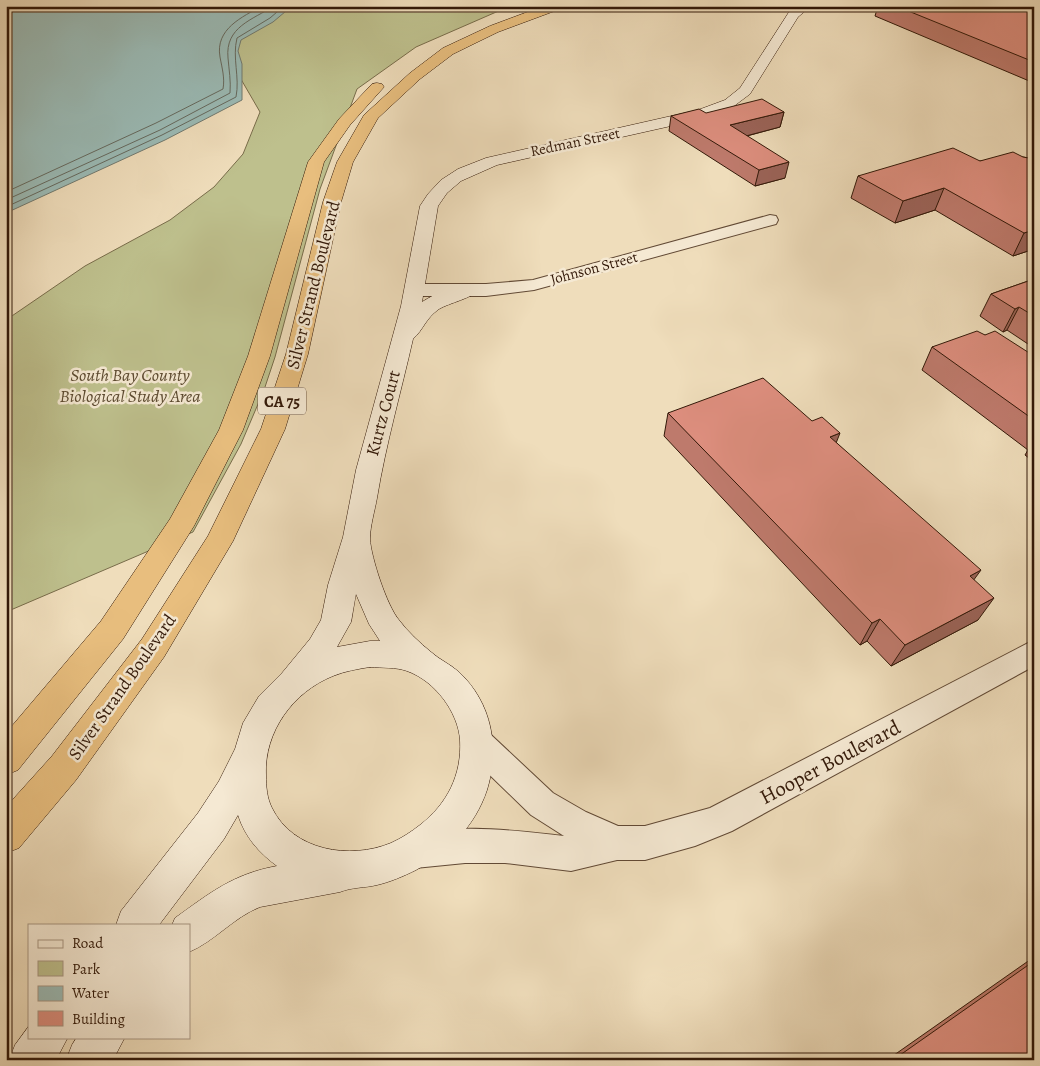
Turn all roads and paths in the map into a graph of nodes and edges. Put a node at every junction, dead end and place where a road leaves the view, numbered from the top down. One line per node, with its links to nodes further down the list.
1 (530, 6): 14 (highway, Silver Strand Boulevard / CA 75)
2 (556, 6): 15 (highway, Silver Strand Boulevard / CA 75)
3 (805, 6): 5 (street, Redman Street)
4 (770, 220): 6 (street, Johnson Street)
5 (414, 290): 6 (street, Johnson Street); 7 (street, Kurtz Court)
6 (468, 290): 7 (street)
7 (398, 356): 8 (street, Kurtz Court)
8 (357, 537): 10 (street, Kurtz Court); 11 (street, Kurtz Court)
9 (1034, 652): 16 (street, Hooper Boulevard)
10 (420, 662): 11 (street); 12 (street)
11 (293, 683): 13 (street)
12 (478, 743): 16 (street, Hooper Boulevard); 17 (street)
13 (248, 752): 18 (street); 19 (street)
14 (6, 760)
15 (6, 835)
16 (617, 843): 17 (street, Hooper Boulevard)
17 (415, 851): 18 (street)
18 (368, 868): 20 (street)
19 (136, 924)
20 (190, 931)
21 (46, 1038): 23 (street)
22 (103, 1038): 24 (street)
23 (30, 1060)
24 (86, 1060)

